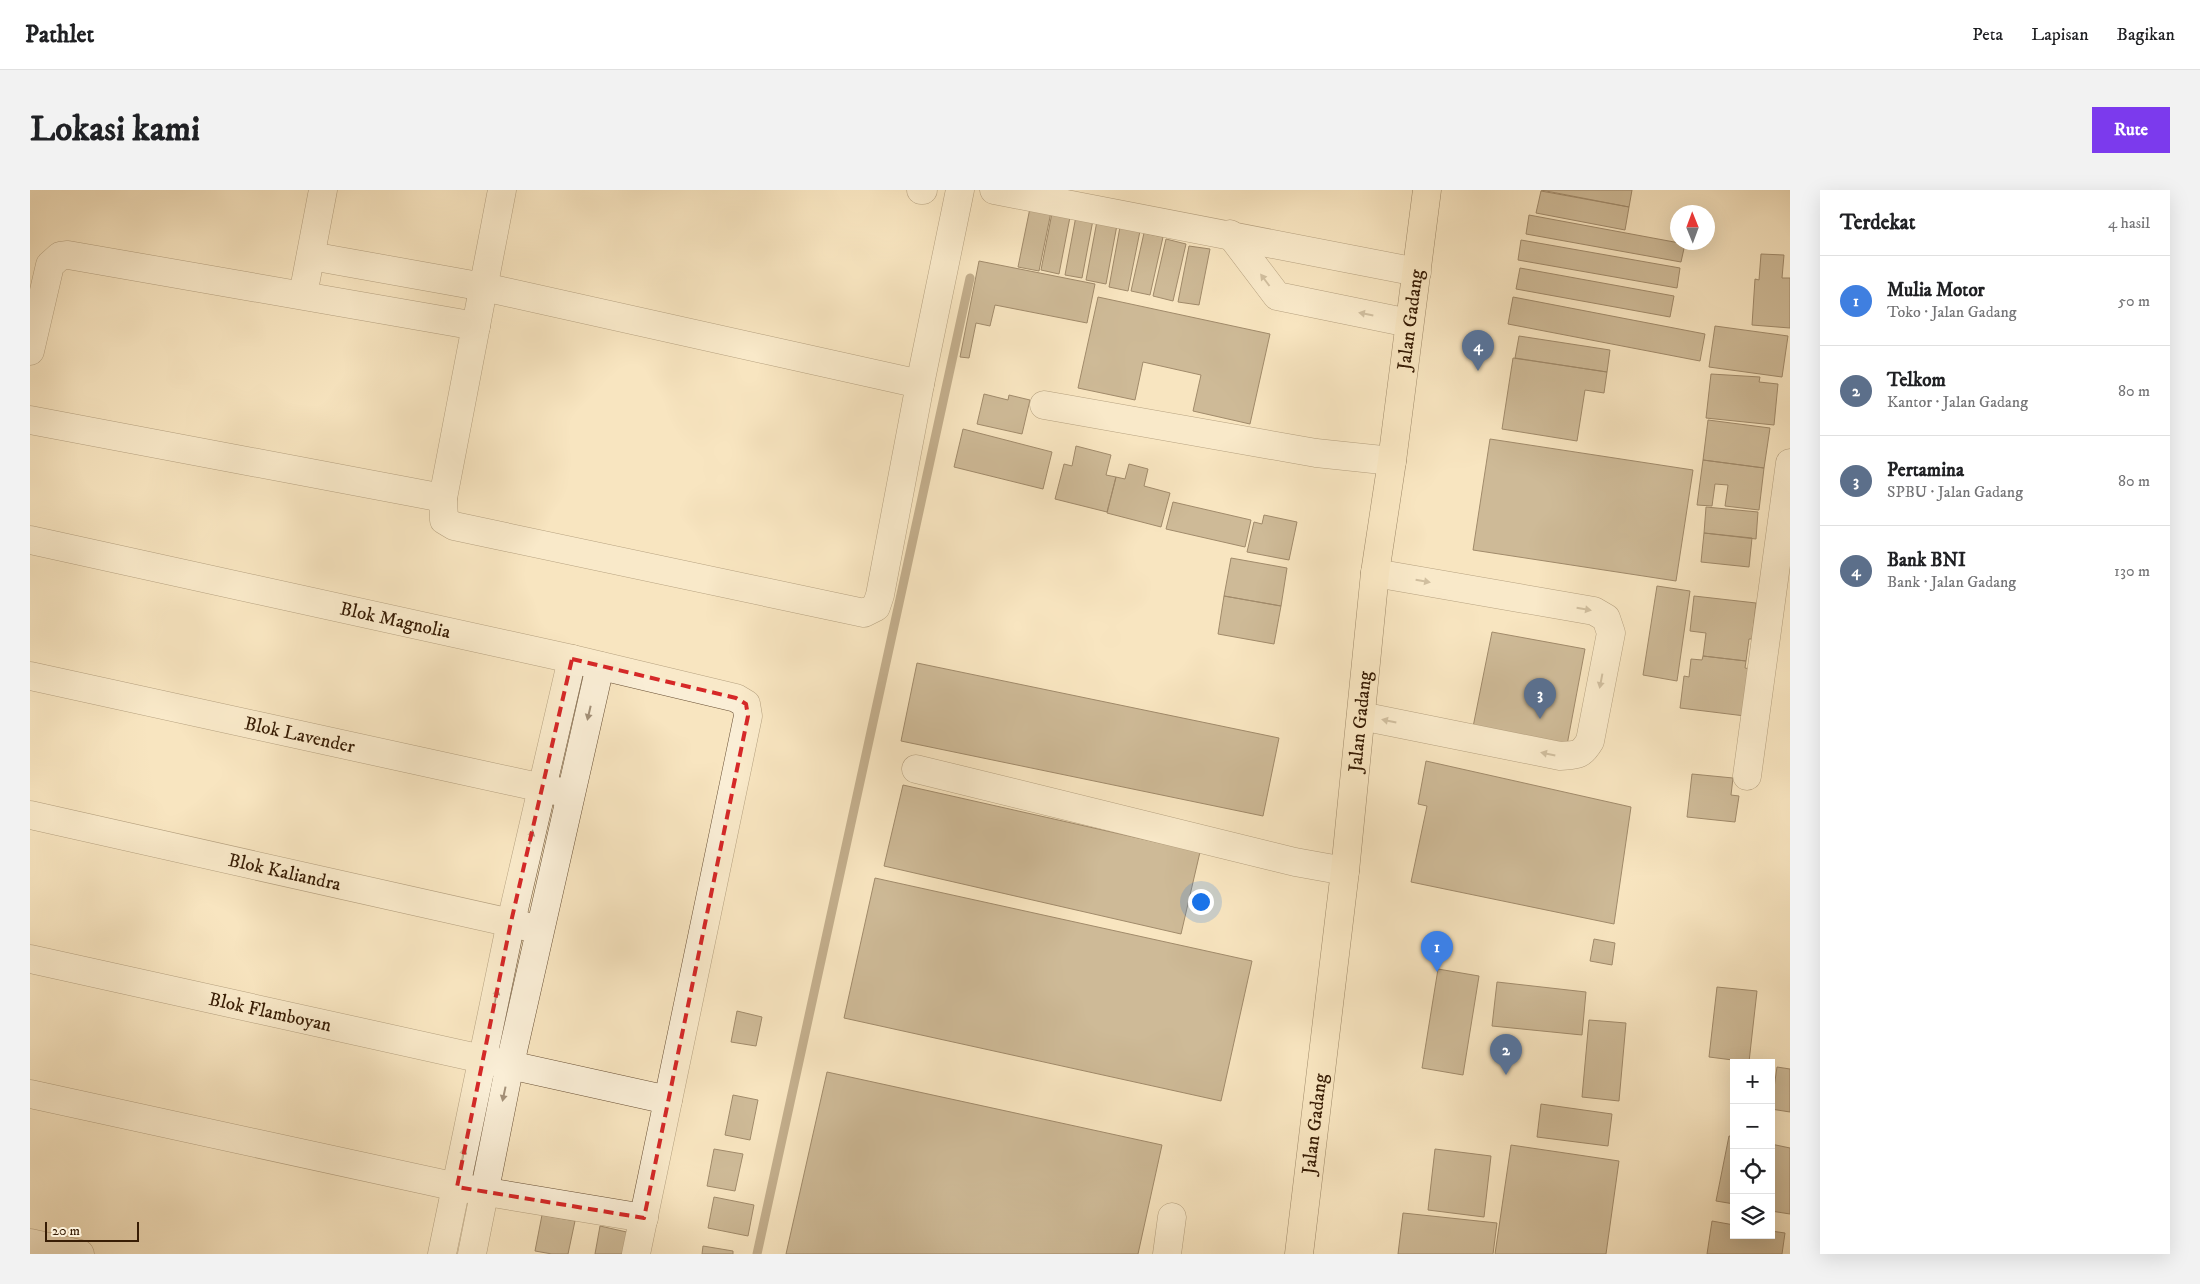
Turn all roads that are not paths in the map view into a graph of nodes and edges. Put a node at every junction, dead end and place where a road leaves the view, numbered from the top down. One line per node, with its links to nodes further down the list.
1 (323, 190): 7 (street)
2 (502, 190): 9 (street)
3 (960, 190): 14 (street)
4 (994, 190): 6 (street)
5 (1427, 190): 8 (highway, Jalan Gadang)
6 (1230, 234): 8 (street); 11 (street, one-way to 6)
7 (311, 256): 9 (street); 10 (street)
8 (1417, 272): 11 (highway, Jalan Gadang)
9 (484, 287): 12 (street); 14 (street)
10 (303, 295): 12 (street); 13 (street)
11 (1409, 323): 17 (highway, Jalan Gadang)
12 (476, 326): 19 (street)
13 (30, 352)
14 (920, 384): 19 (street)
15 (1044, 405): 17 (street)
16 (30, 420): 19 (street)
17 (1392, 461): 21 (highway, Jalan Gadang)
18 (1790, 463): 27 (street)
19 (443, 498)
20 (30, 540): 22 (street, Blok Magnolia)
21 (1376, 573): 25 (highway, Jalan Gadang); 25 (street, one-way to 25)
22 (572, 659): 23 (street, Blok Magnolia); 28 (street)
23 (600, 666): 29 (street, one-way to 29); 38 (street, Blok Magnolia)
24 (30, 676): 28 (street, Blok Lavender)
25 (1362, 716): 31 (highway, Jalan Gadang)
26 (916, 770): 31 (street)
27 (1746, 776)
28 (542, 788): 29 (street, Blok Lavender); 32 (street, one-way to 28)
29 (570, 794): 33 (street)
30 (30, 815): 32 (street, Blok Kaliandra)
31 (1345, 871): 49 (highway, Jalan Gadang)
32 (511, 922): 33 (street, Blok Kaliandra); 35 (street, one-way to 32)
33 (540, 930): 36 (street)
34 (30, 959): 35 (street, Blok Flamboyan)
35 (483, 1058): 36 (street, Blok Flamboyan); 39 (street, one-way to 35)
36 (510, 1064): 38 (street, Blok Flamboyan); 40 (street, one-way to 40)
37 (30, 1094): 39 (street)
38 (668, 1100): 42 (street)
39 (457, 1186): 40 (street); 45 (street)
40 (483, 1192): 42 (street); 46 (street)
41 (1172, 1217): 48 (street)
42 (644, 1218): 47 (street)
43 (30, 1243): 44 (street)
44 (80, 1254)
45 (442, 1254)
46 (472, 1254)
47 (636, 1254)
48 (1167, 1254)
49 (1299, 1254)

